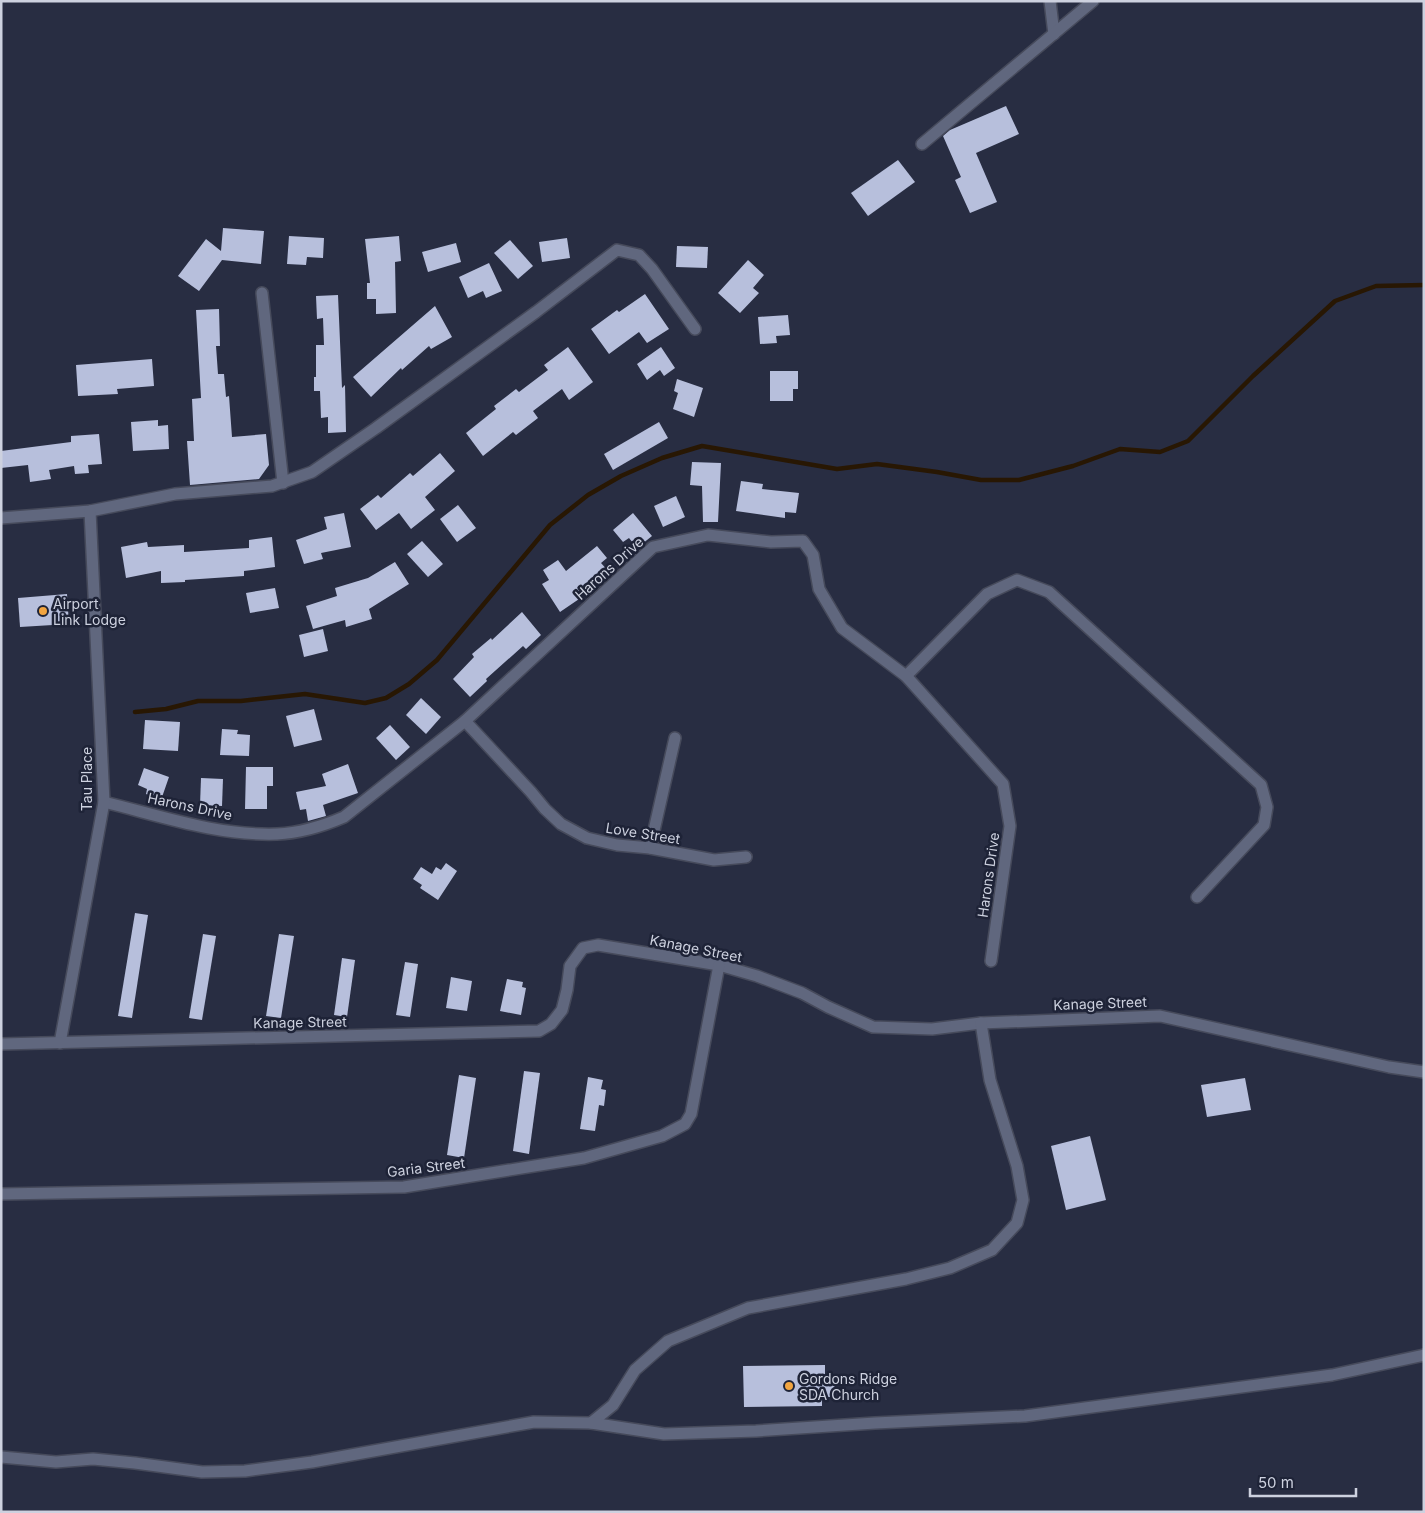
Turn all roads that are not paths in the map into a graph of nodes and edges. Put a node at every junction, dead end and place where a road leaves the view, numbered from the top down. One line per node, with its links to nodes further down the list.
1 (1050, 1): 3 (street)
2 (1093, 1): 3 (street)
3 (1054, 34): 4 (street)
4 (922, 144)
5 (262, 293): 7 (street)
6 (695, 329): 7 (street)
7 (283, 482): 8 (street)
8 (90, 511): 9 (street); 13 (street, Tau Place)
9 (1, 518)
10 (906, 676): 11 (street, Harons Drive); 16 (street); 17 (street, Harons Drive)
11 (465, 720): 13 (street, Harons Drive); 14 (street, Love Street)
12 (675, 738): 14 (street)
13 (104, 802): 20 (street, Tau Place)
14 (650, 848): 15 (street, Love Street)
15 (746, 857)
16 (1197, 897)
17 (991, 961)
18 (719, 965): 19 (street, Kanage Street); 20 (street, Kanage Street); 23 (street, Garia Street)
19 (981, 1023): 22 (street, Kanage Street); 25 (street)
20 (60, 1043): 21 (street, Kanage Street)
21 (1, 1044)
22 (1424, 1072)
23 (1, 1194)
24 (1424, 1355): 25 (street)
25 (591, 1423): 26 (street)
26 (1, 1457)

